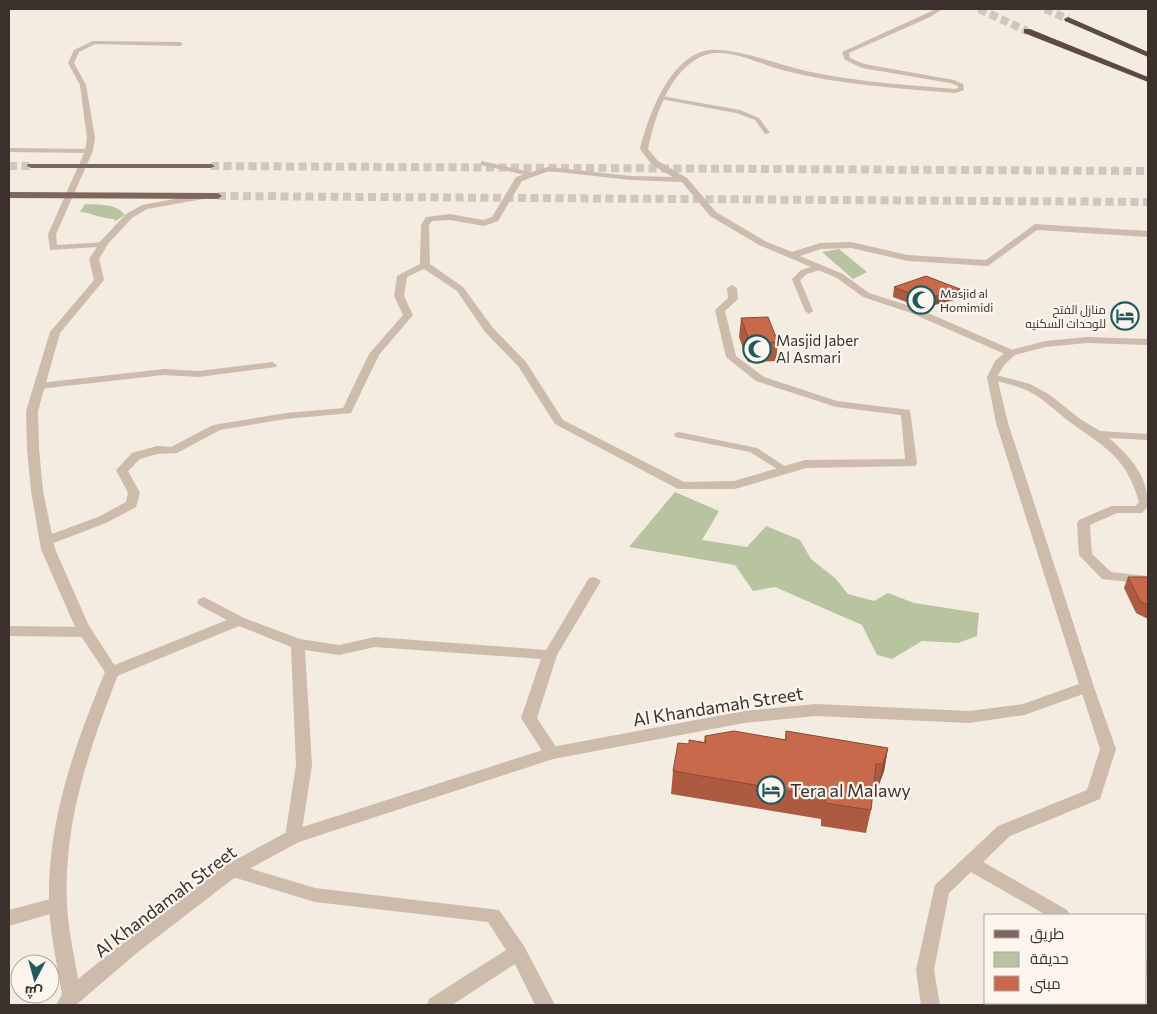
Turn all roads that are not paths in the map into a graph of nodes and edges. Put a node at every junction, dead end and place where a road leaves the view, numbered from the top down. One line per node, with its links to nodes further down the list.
1 (940, 9): 12 (street)
2 (1068, 19): 4 (highway)
3 (1027, 31): 6 (highway)
4 (1108, 36): 8 (highway); 9 (highway)
5 (93, 43): 7 (lane); 15 (street)
6 (1055, 43): 10 (highway); 11 (highway)
7 (180, 44)
8 (1148, 50)
9 (1148, 55)
10 (1148, 80)
11 (1131, 83)
12 (662, 98): 13 (lane); 20 (street)
13 (766, 133)
14 (9, 150): 15 (street)
15 (89, 152): 25 (street)
16 (484, 163): 19 (lane)
17 (31, 166): 18 (main road)
18 (211, 166)
19 (530, 174): 20 (street); 27 (street)
20 (684, 180): 26 (street)
21 (9, 195): 22 (main road)
22 (206, 196): 23 (main road); 25 (street)
23 (218, 196)
24 (1148, 234): 26 (street)
25 (103, 244): 35 (street)
26 (792, 255): 28 (street)
27 (424, 265): 39 (street); 41 (street)
28 (818, 268): 30 (lane); 32 (street)
29 (732, 288): 39 (street)
30 (810, 311)
31 (1148, 342): 32 (street)
32 (1010, 353): 34 (street)
33 (272, 366): 35 (street)
34 (992, 377): 36 (street); 51 (street)
35 (39, 386): 41 (street)
36 (1097, 434): 38 (street); 40 (street)
37 (679, 435): 39 (lane)
38 (1148, 437)
39 (784, 469)
40 (1143, 512): 42 (street)
41 (46, 541): 47 (street)
42 (1148, 580)
43 (594, 582): 49 (street)
44 (204, 602): 45 (street)
45 (239, 621): 48 (street); 50 (street)
46 (9, 631): 47 (street)
47 (86, 632): 50 (street)
48 (298, 644): 49 (street); 53 (street)
49 (550, 655): 52 (street)
50 (112, 672): 56 (street)
51 (1087, 687): 52 (street, Al Khandamah Street); 54 (street)
52 (552, 753): 53 (street, Al Khandamah Street)
53 (293, 837): 55 (street, Al Khandamah Street)
54 (970, 863): 57 (street); 63 (street)
55 (232, 870): 59 (street); 60 (street, Al Khandamah Street)
56 (58, 905): 58 (street); 60 (street)
57 (1059, 914)
58 (9, 918)
59 (518, 952): 61 (street); 62 (street)
60 (68, 1001)
61 (436, 1005)
62 (546, 1005)
63 (930, 1005)

